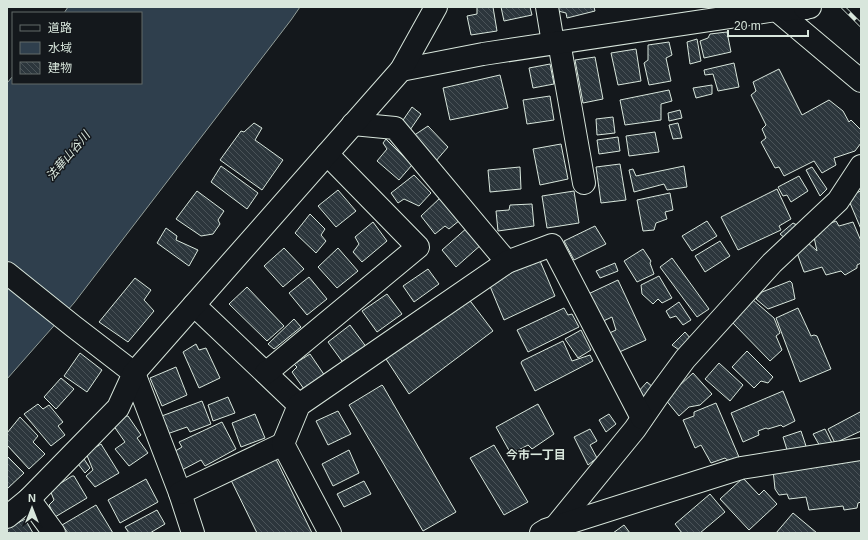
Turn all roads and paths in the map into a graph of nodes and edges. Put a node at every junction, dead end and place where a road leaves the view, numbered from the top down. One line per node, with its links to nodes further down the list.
1 (436, 7): 6 (street)
2 (547, 7): 5 (street)
3 (774, 8): 4 (street); 5 (street); 7 (street)
4 (808, 8)
5 (556, 43): 6 (street); 11 (street)
6 (400, 70): 8 (street)
7 (861, 81)
8 (353, 124): 9 (street); 12 (street)
9 (327, 154): 14 (street); 16 (street)
10 (861, 166): 18 (street)
11 (584, 183)
12 (507, 262): 17 (street); 18 (street)
13 (7, 273): 15 (street)
14 (194, 305): 15 (street); 16 (street)
15 (134, 373): 21 (street); 22 (street)
16 (266, 373): 17 (street)
17 (300, 405): 19 (street)
18 (642, 418): 24 (street)
19 (283, 444): 21 (street); 27 (street)
20 (861, 448): 24 (street)
21 (180, 493): 26 (street)
22 (29, 499): 23 (street); 25 (street)
23 (7, 517)
24 (547, 531)
25 (54, 533)
26 (193, 533)
27 (330, 533)

